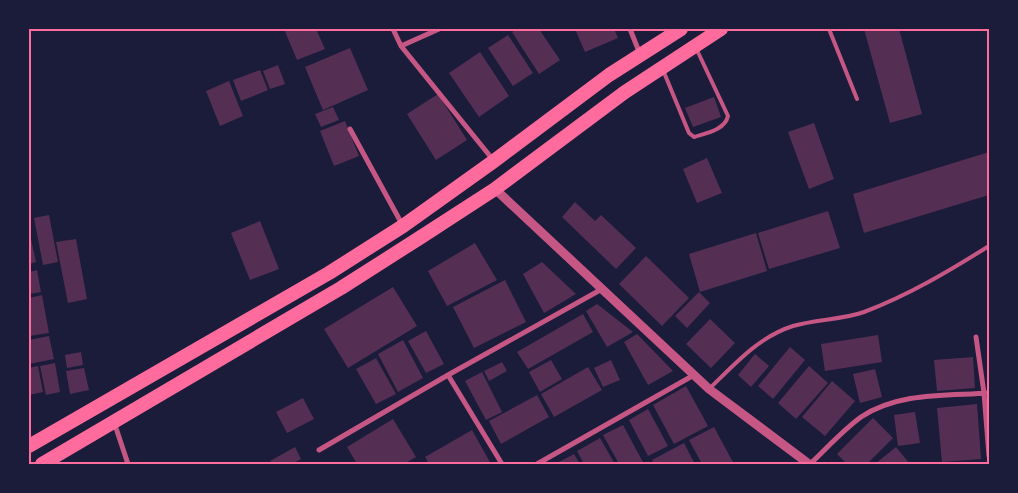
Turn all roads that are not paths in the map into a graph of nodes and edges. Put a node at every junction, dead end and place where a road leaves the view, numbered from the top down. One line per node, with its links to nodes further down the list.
1 (393, 29): 7 (street)
2 (438, 29): 7 (street)
3 (630, 29): 9 (street)
4 (681, 29): 9 (highway)
5 (721, 29): 8 (highway)
6 (829, 29): 11 (lane)
7 (401, 46): 13 (street)
8 (695, 46): 10 (highway); 10 (lane)
9 (640, 56): 13 (highway)
10 (662, 68): 14 (highway)
11 (857, 99)
12 (350, 129): 15 (street)
13 (494, 161): 15 (highway)
14 (495, 189): 17 (street); 23 (highway)
15 (403, 226): 24 (highway)
16 (989, 246): 21 (lane)
17 (602, 289): 19 (street); 20 (street)
18 (976, 337): 22 (street)
19 (448, 375): 25 (street); 30 (street)
20 (694, 375): 21 (street); 31 (street)
21 (709, 389): 32 (street)
22 (987, 393): 26 (street); 32 (street)
23 (114, 422): 27 (highway); 29 (street)
24 (29, 445)
25 (318, 450)
26 (989, 456)
27 (55, 460): 28 (highway)
28 (42, 464)
29 (128, 464)
30 (502, 464)
31 (537, 464)
32 (809, 464)

